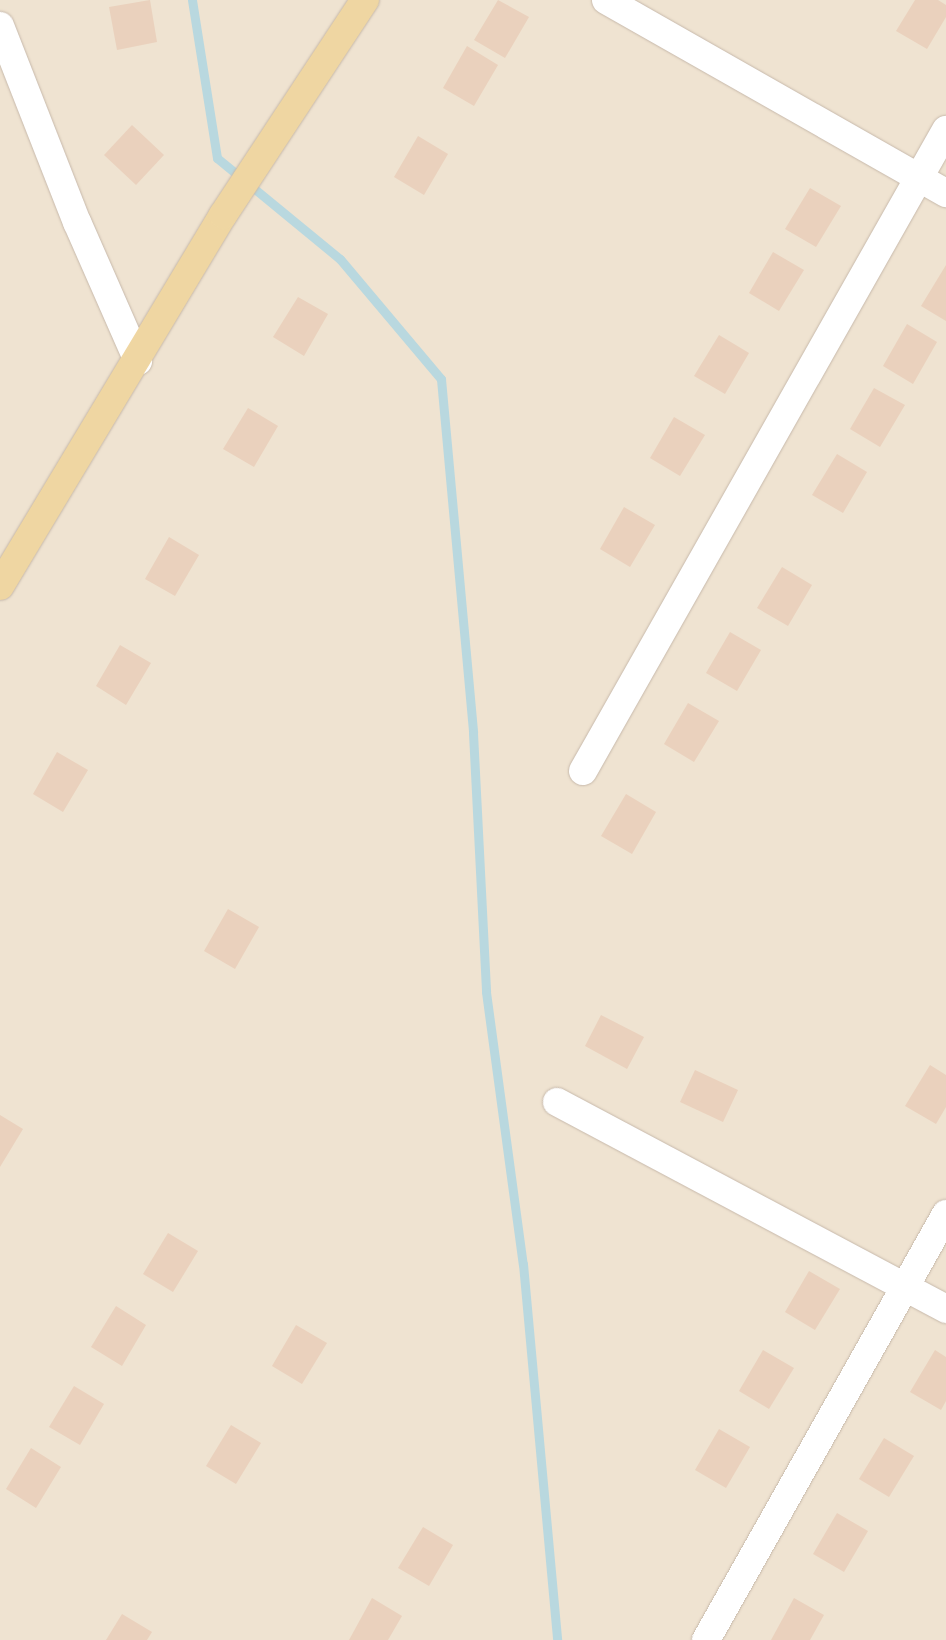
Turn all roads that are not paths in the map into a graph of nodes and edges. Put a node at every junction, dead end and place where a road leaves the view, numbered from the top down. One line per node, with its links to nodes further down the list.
1 (365, 0): 7 (main road)
2 (606, 0): 5 (street)
3 (0, 26): 7 (street)
4 (946, 130): 5 (street)
5 (918, 177): 6 (street); 9 (street)
6 (946, 193)
7 (138, 361): 8 (main road)
8 (0, 586)
9 (583, 771)
10 (557, 1102): 12 (street)
11 (946, 1214): 12 (street)
12 (904, 1287): 13 (street); 14 (street)
13 (946, 1310)
14 (706, 1640)

